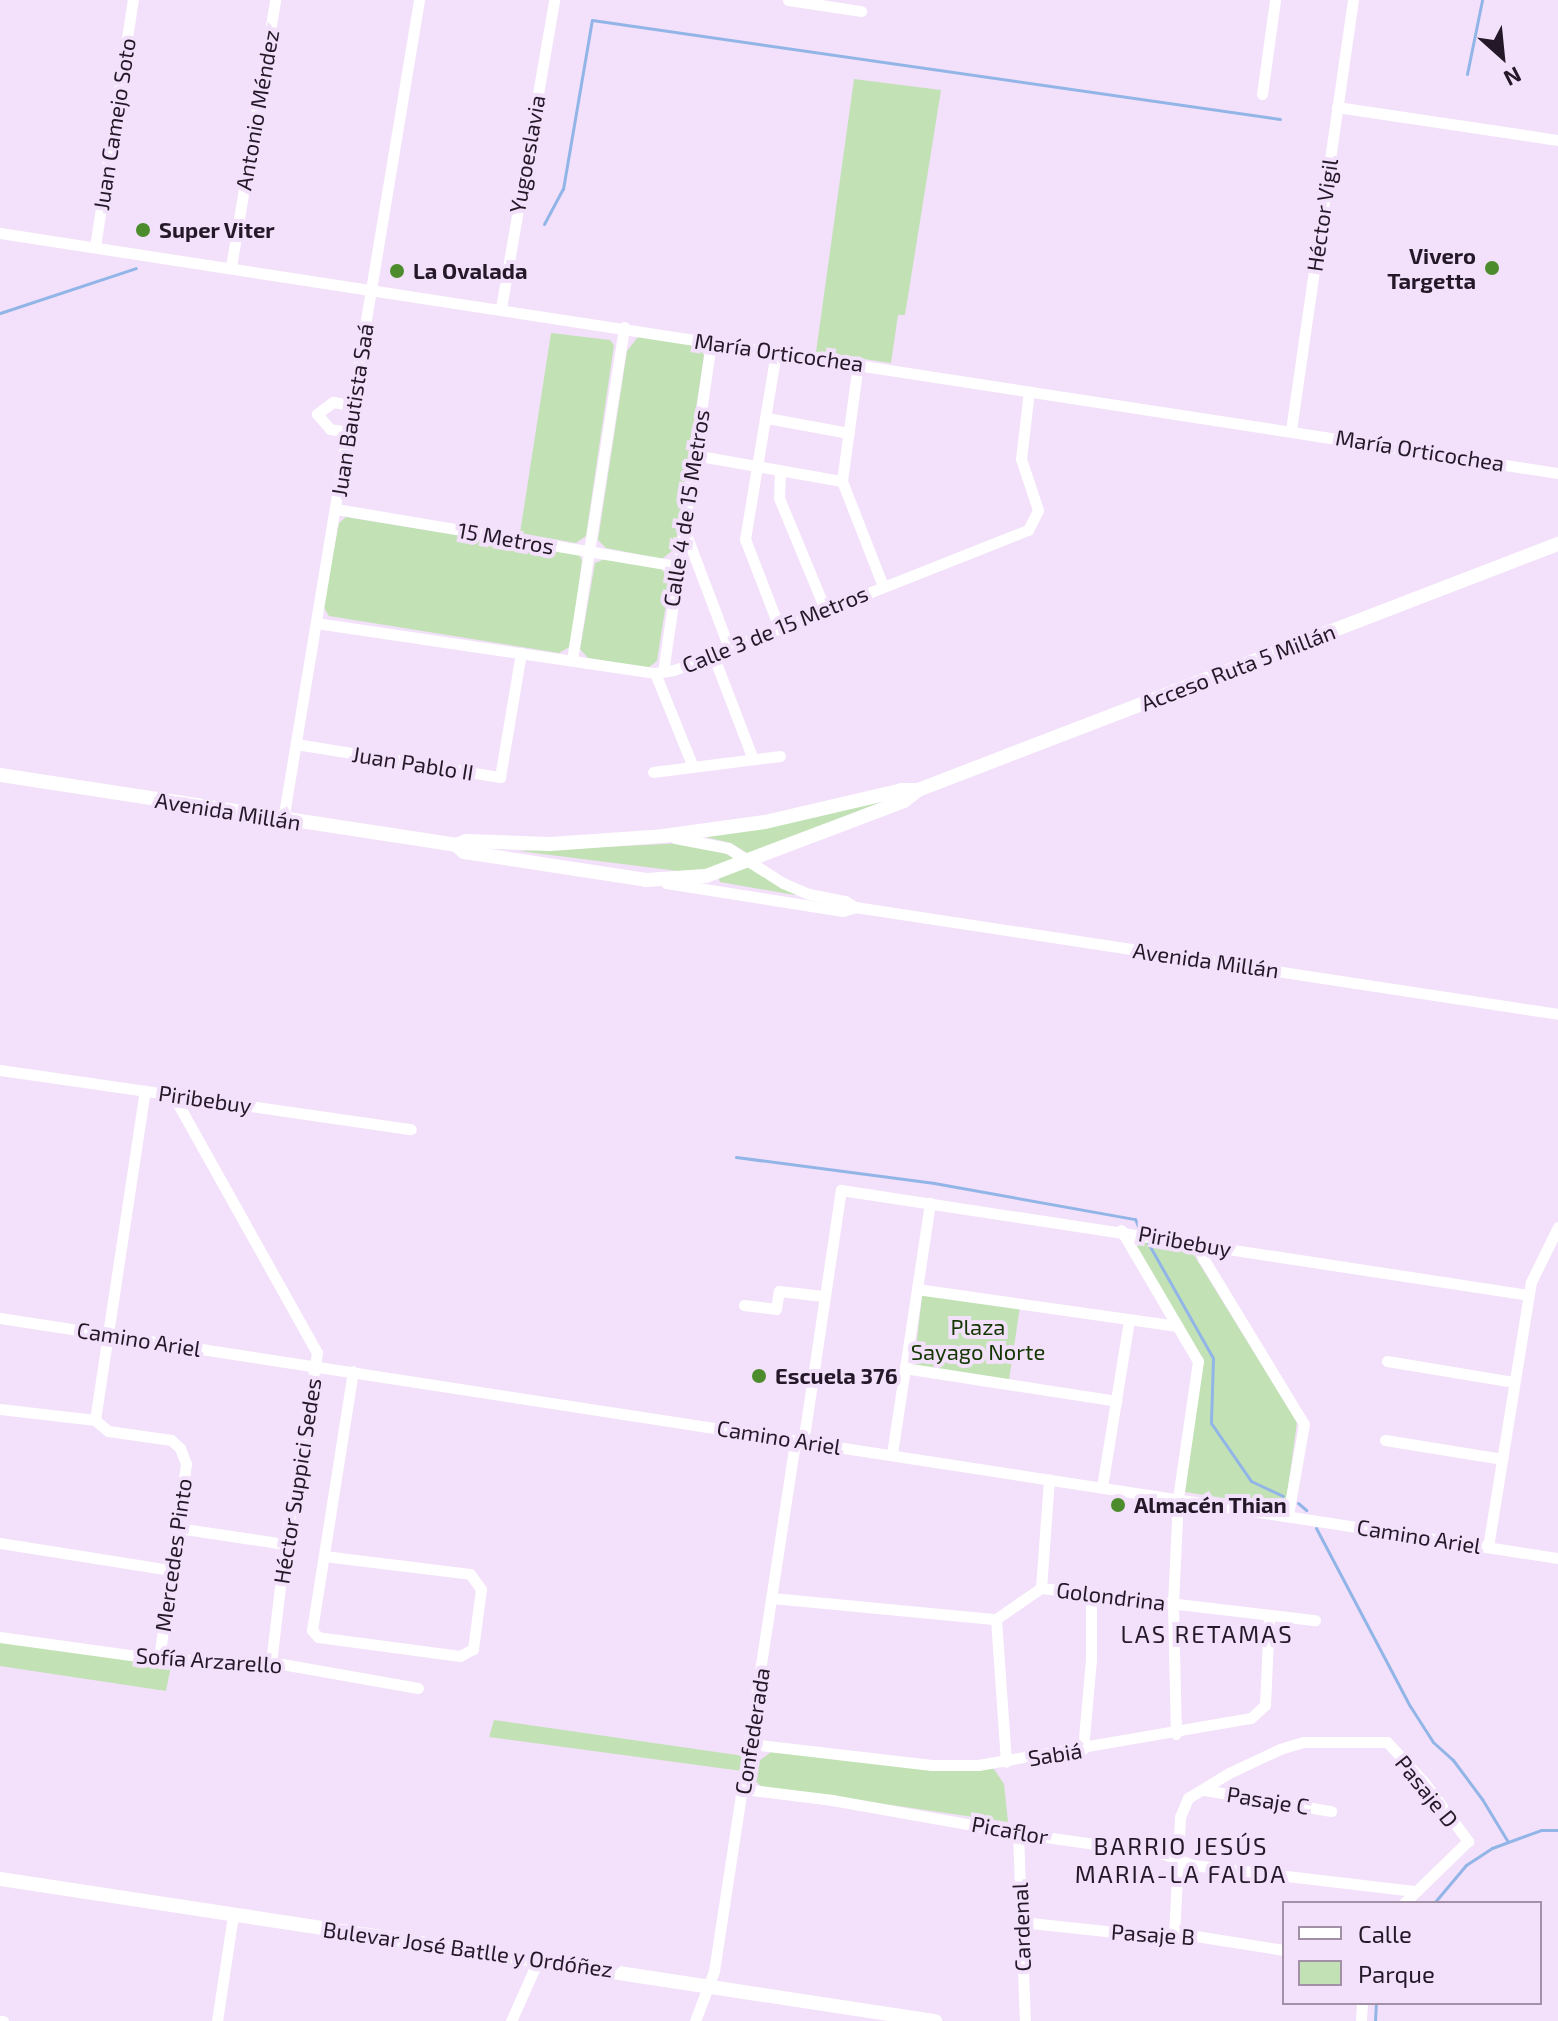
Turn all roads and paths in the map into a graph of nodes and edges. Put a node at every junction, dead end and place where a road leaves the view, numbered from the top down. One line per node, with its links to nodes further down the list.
1 (133, 0): 13 (street, Juan Camejo Soto)
2 (275, 0): 14 (street, Antonio Méndez)
3 (419, 0): 15 (street, Juan Bautista Saá)
4 (554, 0): 16 (street, Yugoeslavia)
5 (788, 0): 8 (street)
6 (1275, 0): 9 (street)
7 (1353, 0): 10 (street, Héctor Vigil)
8 (861, 11)
9 (1262, 94)
10 (1337, 107): 11 (street); 24 (street, Héctor Vigil)
11 (1558, 140)
12 (0, 233): 13 (street, María Orticochea)
13 (95, 247): 14 (street, María Orticochea)
14 (231, 267): 15 (street, María Orticochea)
15 (371, 288): 16 (street, María Orticochea); 22 (street, Juan Bautista Saá)
16 (501, 308): 17 (street, María Orticochea)
17 (624, 327): 18 (street, María Orticochea); 35 (street)
18 (711, 343): 19 (street, María Orticochea); 27 (street, Calle 4 de 15 Metros)
19 (776, 352): 20 (street, María Orticochea); 23 (street)
20 (858, 364): 21 (street, María Orticochea); 26 (street)
21 (1029, 391): 24 (street, María Orticochea); 37 (street, Calle 3 de 15 Metros)
22 (352, 405): 25 (street, Juan Bautista Saá); 25 (street)
23 (767, 418): 26 (street); 28 (street)
24 (1291, 430): 30 (street, María Orticochea)
25 (348, 432): 32 (street, Juan Bautista Saá)
26 (849, 433): 31 (street)
27 (694, 455): 28 (street); 33 (street, Calle 4 de 15 Metros)
28 (757, 467): 29 (street); 40 (street)
29 (780, 471): 31 (street); 38 (street)
30 (1558, 473)
31 (842, 481): 37 (street)
32 (336, 509): 35 (street, 15 Metros); 39 (street, Juan Bautista Saá)
33 (683, 527): 36 (street, Calle 4 de 15 Metros); 41 (street)
34 (1558, 544): 52 (main road, Acceso Ruta 5 Millán)
35 (590, 552): 36 (street, 15 Metros); 44 (street)
36 (676, 566): 45 (street, Calle 4 de 15 Metros)
37 (883, 586): 38 (street, Calle 3 de 15 Metros)
38 (825, 609): 40 (street, Calle 3 de 15 Metros)
39 (316, 623): 42 (street, Calle 3 de 15 Metros); 46 (street, Juan Bautista Saá)
40 (779, 627): 41 (street, Calle 3 de 15 Metros)
41 (729, 648): 43 (street, Calle 3 de 15 Metros)
42 (521, 653): 44 (street, Calle 3 de 15 Metros); 46 (street, Juan Pablo II)
43 (713, 655): 45 (street, Calle 3 de 15 Metros); 48 (street)
44 (572, 660): 45 (street, Calle 3 de 15 Metros)
45 (659, 673): 49 (street)
46 (296, 744): 53 (street, Juan Bautista Saá)
47 (780, 756): 48 (street)
48 (753, 759): 49 (street)
49 (693, 767): 50 (street)
50 (653, 772)
51 (0, 775): 53 (main road, Avenida Millán)
52 (918, 790): 54 (main road, Acceso Ruta 5 Millán); 56 (main road, Acceso Ruta 5 Millán)
53 (283, 820): 55 (main road, Avenida Millán)
54 (663, 836): 55 (main road, Avenida Millán); 56 (street, Avenida Millán)
55 (456, 845): 57 (main road, Avenida Millán)
56 (750, 861): 57 (main road, Acceso Ruta 5 Millán); 58 (street, Avenida Millán)
57 (646, 880): 58 (street, Avenida Millán)
58 (855, 907): 59 (street, Avenida Millán)
59 (1558, 1014)
60 (0, 1070): 61 (street, Piribebuy)
61 (145, 1091): 62 (street, Piribebuy); 76 (street)
62 (173, 1095): 63 (street, Piribebuy); 78 (street, Héctor Suppici Sedes)
63 (411, 1129)
64 (841, 1190): 65 (street, Piribebuy); 71 (street, Confederada)
65 (930, 1203): 67 (street, Piribebuy); 69 (street)
66 (1558, 1227): 70 (street)
67 (1121, 1230): 68 (street, Piribebuy); 75 (street)
68 (1199, 1244): 70 (street, Piribebuy); 92 (street)
69 (917, 1289): 74 (street); 79 (street)
70 (1529, 1295): 81 (street)
71 (823, 1296): 72 (street); 85 (street, Confederada)
72 (744, 1305)
73 (0, 1318): 76 (street, Camino Ariel)
74 (1129, 1320): 75 (street); 82 (street)
75 (1177, 1326): 91 (street)
76 (108, 1335): 78 (street, Camino Ariel); 84 (street)
77 (1387, 1361): 81 (street)
78 (315, 1366): 80 (street, Camino Ariel); 95 (street, Héctor Suppici Sedes)
79 (904, 1368): 82 (street); 87 (street)
80 (353, 1371): 85 (street, Camino Ariel); 97 (street)
81 (1514, 1382): 88 (street)
82 (1116, 1401): 90 (street)
83 (0, 1409): 84 (street)
84 (95, 1420): 93 (street, Mercedes Pinto)
85 (799, 1440): 87 (street, Camino Ariel); 102 (street, Confederada)
86 (1385, 1440): 88 (street)
87 (892, 1454): 89 (street, Camino Ariel)
88 (1502, 1459): 96 (street)
89 (1049, 1479): 90 (street, Camino Ariel); 100 (street)
90 (1102, 1487): 91 (street, Camino Ariel)
91 (1178, 1498): 92 (street, Camino Ariel); 103 (street)
92 (1288, 1515): 96 (street, Camino Ariel)
93 (178, 1528): 95 (street); 99 (street, Mercedes Pinto)
94 (0, 1543): 99 (street)
95 (285, 1544): 109 (street, Héctor Suppici Sedes)
96 (1488, 1547): 98 (street, Camino Ariel)
97 (324, 1556): 97 (street)
98 (1558, 1558)
99 (171, 1570): 108 (street, Mercedes Pinto)
100 (1041, 1588): 101 (street, Golondrina); 105 (street, Golondrina)
101 (1091, 1594): 103 (street, Golondrina); 113 (street)
102 (772, 1598): 105 (street); 112 (street, Confederada)
103 (1173, 1604): 104 (street, Golondrina); 111 (street)
104 (1269, 1617): 106 (street, Golondrina); 111 (street, Sabiá)
105 (996, 1619): 114 (street)
106 (1315, 1620)
107 (0, 1637): 108 (street, Sofía Arzarello)
108 (159, 1659): 109 (street, Sofía Arzarello)
109 (271, 1664): 110 (street, Sofía Arzarello)
110 (418, 1688)
111 (1176, 1734): 113 (street, Sabiá)
112 (750, 1744): 114 (street, Sabiá); 115 (street, Confederada)
113 (1083, 1749): 114 (street, Sabiá)
114 (1006, 1762)
115 (744, 1789): 118 (street, Picaflor); 128 (street, Confederada)
116 (1204, 1790): 117 (street, Pasaje C); 119 (street); 121 (street, Pasaje D)
117 (1331, 1811)
118 (1018, 1833): 119 (street, Picaflor); 124 (street, Cardenal)
119 (1178, 1858): 121 (street, Picaflor); 125 (street)
120 (0, 1879): 123 (main road, Bulevar José Batlle y Ordóñez)
121 (1416, 1891): 122 (street)
122 (1406, 1901)
123 (233, 1915): 127 (main road, Bulevar José Batlle y Ordóñez); 129 (street)
124 (1021, 1922): 125 (street, Pasaje B); 133 (street, Cardenal)
125 (1174, 1936): 126 (street, Pasaje B)
126 (1282, 1950)
127 (539, 1958): 128 (main road, Bulevar José Batlle y Ordóñez); 130 (street)
128 (708, 1985): 131 (street, Confederada); 132 (main road, Bulevar José Batlle y Ordóñez)
129 (217, 2021)
130 (511, 2021)
131 (695, 2021)
132 (935, 2021)
133 (1025, 2021)

